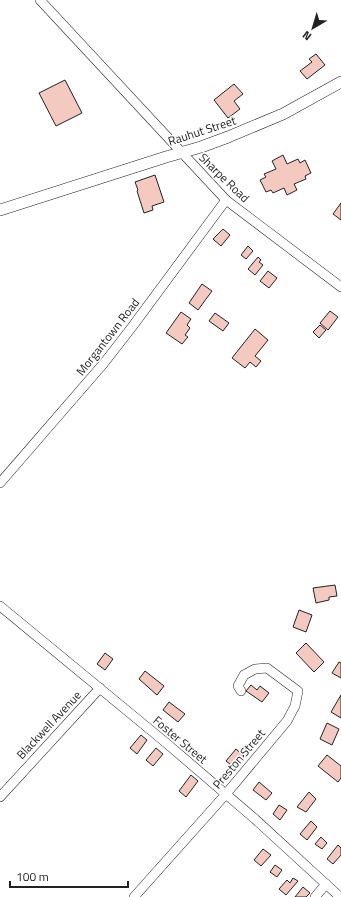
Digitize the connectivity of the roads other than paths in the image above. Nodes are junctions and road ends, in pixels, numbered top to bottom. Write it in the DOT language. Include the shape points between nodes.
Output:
graph roads {
  1 [pos="40,0"];
  2 [pos="341,82"];
  3 [pos="181,153"];
  4 [pos="226,200"];
  5 [pos="0,210"];
  6 [pos="341,287"];
  7 [pos="0,483"];
  8 [pos="0,606"];
  9 [pos="100,688"];
  10 [pos="241,692"];
  11 [pos="226,794"];
  12 [pos="0,797"];
  13 [pos="326,884"];
  14 [pos="134,897"];
  15 [pos="315,897"];
  16 [pos="340,897"];
  1 -- 3 [label="street, Sharpe Road"];
  2 -- 3 [label="main road, Rauhut Street" via="264,123"];
  3 -- 4 [label="street, Sharpe Road"];
  3 -- 5 [label="main road, Rauhut Street"];
  4 -- 6 [label="street, Sharpe Road"];
  4 -- 7 [label="street, Morgantown Road" via="104,363"];
  8 -- 9 [label="street, Foster Street"];
  9 -- 11 [label="street, Foster Street"];
  9 -- 12 [label="street, Blackwell Avenue"];
  10 -- 11 [label="street, Preston Street" via="238,686 244,675 255,669 267,668 298,691 295,706 287,721"];
  11 -- 13 [label="street, Foster Street"];
  11 -- 14 [label="street, Preston Street"];
  13 -- 15 [label="street"];
  13 -- 16 [label="street, Foster Street"];
}
